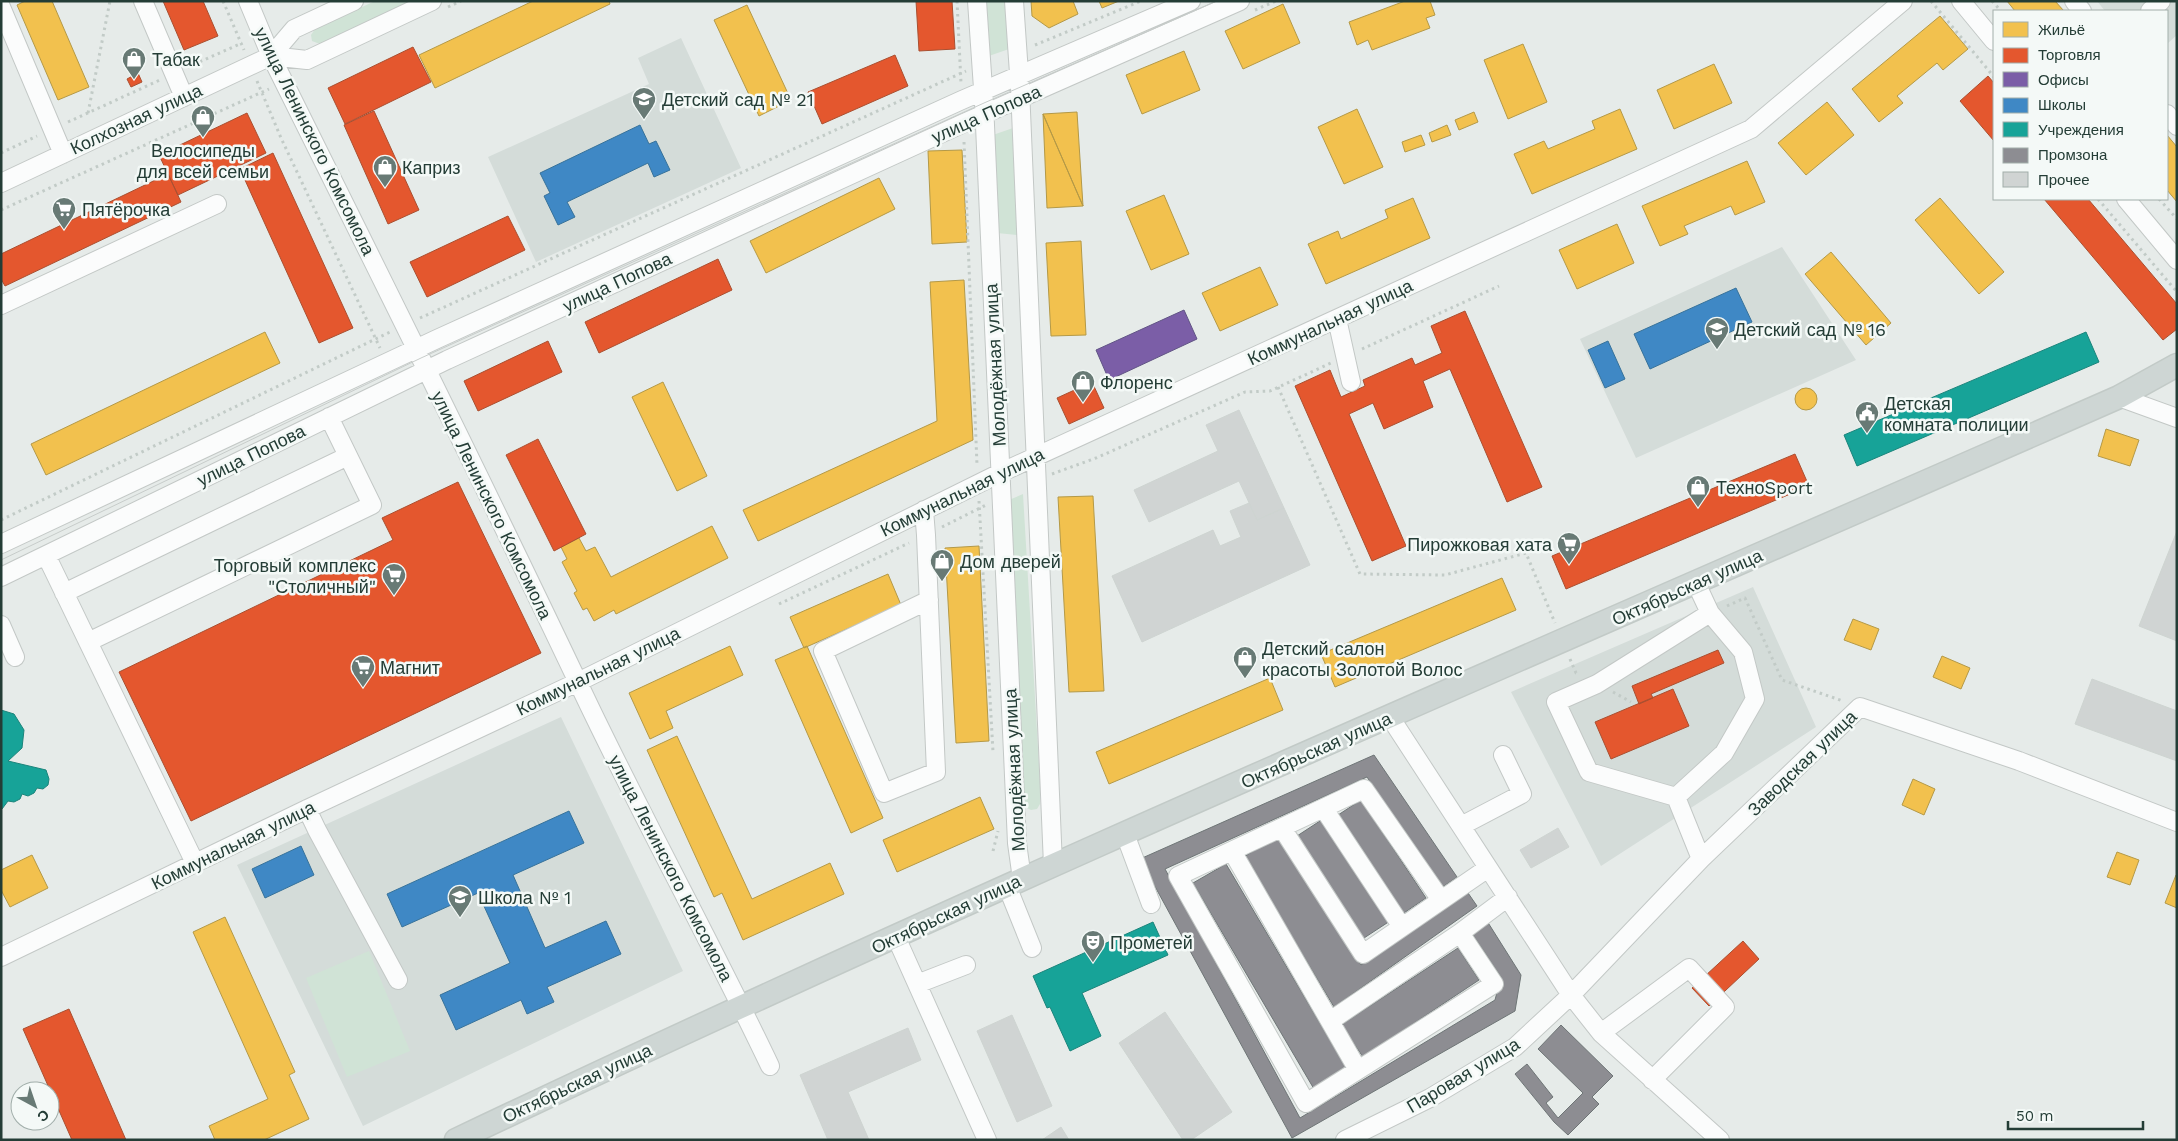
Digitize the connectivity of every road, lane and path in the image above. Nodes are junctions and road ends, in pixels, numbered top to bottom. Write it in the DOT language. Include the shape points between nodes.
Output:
graph roads {
  1 [pos="110,1"];
  2 [pos="143,1"];
  3 [pos="248,1"];
  4 [pos="354,1"];
  5 [pos="461,1"];
  6 [pos="957,1"];
  7 [pos="977,1"];
  8 [pos="1014,1"];
  9 [pos="1140,1"];
  10 [pos="1191,1"];
  11 [pos="1240,1"];
  12 [pos="1903,1"];
  13 [pos="1931,1"];
  14 [pos="1961,1"];
  15 [pos="2162,1"];
  16 [pos="438,5"];
  17 [pos="1,7"];
  18 [pos="2151,10"];
  19 [pos="1993,40"];
  20 [pos="241,43"];
  21 [pos="1016,52"];
  22 [pos="271,56"];
  23 [pos="981,66"];
  24 [pos="174,73"];
  25 [pos="960,73"];
  26 [pos="1019,76"];
  27 [pos="1993,76"];
  28 [pos="285,83"];
  29 [pos="983,92"];
  30 [pos="184,97"];
  31 [pos="1020,98"];
  32 [pos="962,100"];
  33 [pos="88,113"];
  34 [pos="984,114"];
  35 [pos="2168,115"];
  36 [pos="964,123"];
  37 [pos="2177,126"];
  38 [pos="53,129"];
  39 [pos="281,138"];
  40 [pos="1,152"];
  41 [pos="63,154"];
  42 [pos="3,178"];
  43 [pos="2099,200"];
  44 [pos="2127,200"];
  45 [pos="2160,200"];
  46 [pos="216,204"];
  47 [pos="1,210"];
  48 [pos="2177,220"];
  49 [pos="2177,260"];
  50 [pos="1499,286"];
  51 [pos="2177,292"];
  52 [pos="1,306"];
  53 [pos="1337,319"];
  54 [pos="404,325"];
  55 [pos="376,340"];
  56 [pos="416,349"];
  57 [pos="1345,357"];
  58 [pos="386,363"];
  59 [pos="2177,365"];
  60 [pos="426,370"];
  61 [pos="1351,382"];
  62 [pos="1278,387"];
  63 [pos="2119,397"];
  64 [pos="329,417"];
  65 [pos="2177,418"];
  66 [pos="348,456"];
  67 [pos="1036,457"];
  68 [pos="1000,473"];
  69 [pos="1037,480"];
  70 [pos="978,484"];
  71 [pos="1002,498"];
  72 [pos="979,509"];
  73 [pos="924,510"];
  74 [pos="1,520"];
  75 [pos="926,535"];
  76 [pos="1,544"];
  77 [pos="46,555"];
  78 [pos="1,577"];
  79 [pos="1696,583"];
  80 [pos="64,593"];
  81 [pos="929,600"];
  82 [pos="773,607"];
  83 [pos="1710,613"];
  84 [pos="1,625"];
  85 [pos="1563,641"];
  86 [pos="88,642"];
  87 [pos="15,657"];
  88 [pos="578,682"];
  89 [pos="1597,684"];
  90 [pos="1630,702"];
  91 [pos="1390,717"];
  92 [pos="1503,755"];
  93 [pos="994,761"];
  94 [pos="1676,797"];
  95 [pos="308,809"];
  96 [pos="1324,809"];
  97 [pos="2177,822"];
  98 [pos="1461,826"];
  99 [pos="1282,828"];
  100 [pos="998,829"];
  101 [pos="1125,834"];
  102 [pos="993,851"];
  103 [pos="1232,851"];
  104 [pos="1702,859"];
  105 [pos="195,863"];
  106 [pos="1053,865"];
  107 [pos="1488,868"];
  108 [pos="1015,882"];
  109 [pos="1508,897"];
  110 [pos="1441,900"];
  111 [pos="1151,904"];
  112 [pos="1402,927"];
  113 [pos="1460,933"];
  114 [pos="896,937"];
  115 [pos="1032,948"];
  116 [pos="1,957"];
  117 [pos="966,965"];
  118 [pos="398,980"];
  119 [pos="917,984"];
  120 [pos="1571,995"];
  121 [pos="742,1006"];
  122 [pos="1330,1021"];
  123 [pos="1601,1033"];
  124 [pos="770,1066"];
  125 [pos="1358,1070"];
  126 [pos="1652,1080"];
  127 [pos="456,1140"];
  128 [pos="987,1140"];
  129 [pos="1345,1140"];
  130 [pos="1720,1140"];
  1 -- 33 [label="path"];
  2 -- 24 [label="street"];
  3 -- 22 [label="street, улица Ленинского Комсомола"];
  4 -- 22 [label="street, Колхозная улица" via="294,29"];
  5 -- 16 [label="path"];
  6 -- 25 [label="path"];
  7 -- 23 [label="street, Молодёжная улица"];
  8 -- 21 [label="street, Молодёжная улица"];
  9 -- 21 [label="path"];
  10 -- 26 [label="street, улица Попова"];
  11 -- 31 [label="street, улица Попова"];
  12 -- 53 [label="street, Коммунальная улица" via="1751,129"];
  13 -- 27 [label="path"];
  14 -- 19 [label="street"];
  15 -- 18 [label="street"];
  16 -- 22 [label="street" via="307,60"];
  17 -- 38 [label="street"];
  20 -- 24 [label="path"];
  21 -- 26 [label="street, Молодёжная улица"];
  22 -- 28 [label="street, улица Ленинского Комсомола"];
  22 -- 30 [label="street, Колхозная улица"];
  23 -- 25 [label="path"];
  23 -- 29 [label="street, Молодёжная улица"];
  24 -- 30 [label="street"];
  24 -- 33 [label="path"];
  25 -- 32 [label="path"];
  25 -- 54 [label="path"];
  26 -- 29 [label="street, улица Попова"];
  26 -- 31 [label="street, Молодёжная улица"];
  28 -- 47 [label="path"];
  28 -- 54 [label="street, улица Ленинского Комсомола"];
  29 -- 32 [label="street, улица Попова"];
  29 -- 34 [label="street, Молодёжная улица"];
  30 -- 41 [label="street, Колхозная улица"];
  31 -- 34 [label="street, улица Попова"];
  31 -- 67 [label="street, Молодёжная улица"];
  32 -- 56 [label="street, улица Попова"];
  33 -- 38 [label="path"];
  34 -- 36 [label="street, улица Попова"];
  34 -- 68 [label="street, Молодёжная улица"];
  35 -- 37 [label="street"];
  36 -- 60 [label="street, улица Попова"];
  36 -- 70 [label="path"];
  38 -- 40 [label="path"];
  38 -- 41 [label="street"];
  39 -- 55 [label="path"];
  41 -- 42 [label="street, Колхозная улица"];
  43 -- 51 [label="path"];
  44 -- 49 [label="street"];
  45 -- 48 [label="path"];
  46 -- 52 [label="street"];
  50 -- 57 [label="path"];
  53 -- 57 [label="street"];
  53 -- 67 [label="street, Коммунальная улица"];
  54 -- 55 [label="path"];
  54 -- 56 [label="street, улица Ленинского Комсомола"];
  55 -- 58 [label="path"];
  55 -- 74 [label="path"];
  56 -- 58 [label="street, улица Попова"];
  56 -- 60 [label="street, улица Ленинского Комсомола"];
  57 -- 61 [label="street"];
  57 -- 62 [label="path"];
  58 -- 76 [label="street, улица Попова"];
  59 -- 63 [label="main road, Октябрьская улица"];
  60 -- 64 [label="street, улица Попова"];
  60 -- 88 [label="street, улица Ленинского Комсомола"];
  62 -- 69 [label="path" via="1270,391 1245,392 1096,458"];
  62 -- 85 [label="path" via="1360,574 1446,575 1526,553"];
  63 -- 65 [label="street"];
  63 -- 79 [label="main road, Октябрьская улица"];
  64 -- 66 [label="street"];
  64 -- 77 [label="street, улица Попова"];
  66 -- 80 [label="street"];
  66 -- 86 [label="street" via="372,505"];
  67 -- 68 [label="street, Коммунальная улица"];
  67 -- 69 [label="street, Молодёжная улица"];
  68 -- 70 [label="street, Коммунальная улица"];
  68 -- 71 [label="street, Молодёжная улица"];
  69 -- 106 [label="street, Молодёжная улица"];
  70 -- 72 [label="path"];
  70 -- 73 [label="street, Коммунальная улица"];
  71 -- 72 [label="path"];
  71 -- 108 [label="street, Молодёжная улица" via="1017,843"];
  72 -- 75 [label="path"];
  72 -- 93 [label="path"];
  73 -- 75 [label="street"];
  73 -- 88 [label="street, Коммунальная улица"];
  75 -- 81 [label="street"];
  75 -- 82 [label="path"];
  77 -- 78 [label="street, улица Попова"];
  77 -- 80 [label="street"];
  79 -- 83 [label="street"];
  79 -- 85 [label="main road, Октябрьская улица"];
  80 -- 86 [label="street"];
  81 -- 81 [label="street" via="936,772 884,793 823,651"];
  83 -- 89 [label="street"];
  83 -- 94 [label="street" via="1743,652 1754,699 1724,753"];
  84 -- 87 [label="street"];
  85 -- 89 [label="path" via="1576,673"];
  85 -- 91 [label="main road, Октябрьская улица"];
  86 -- 105 [label="street"];
  88 -- 95 [label="street, Коммунальная улица"];
  88 -- 121 [label="street, улица Ленинского Комсомола"];
  89 -- 90 [label="path"];
  89 -- 94 [label="street" via="1556,702 1589,772"];
  91 -- 98 [label="street"];
  91 -- 101 [label="main road, Октябрьская улица"];
  92 -- 98 [label="street" via="1522,794"];
  94 -- 104 [label="street"];
  95 -- 105 [label="street, Коммунальная улица"];
  95 -- 118 [label="street"];
  96 -- 99 [label="street"];
  96 -- 110 [label="street" via="1364,789"];
  96 -- 112 [label="street"];
  97 -- 104 [label="street, Заводская улица" via="2019,761 1860,707"];
  98 -- 107 [label="street"];
  99 -- 103 [label="street"];
  99 -- 112 [label="street" via="1363,954"];
  100 -- 102 [label="path"];
  101 -- 106 [label="main road, Октябрьская улица"];
  101 -- 111 [label="street"];
  103 -- 122 [label="street"];
  103 -- 125 [label="street" via="1178,876 1306,1103"];
  104 -- 120 [label="street, Заводская улица"];
  105 -- 116 [label="street, Коммунальная улица"];
  106 -- 108 [label="main road, Октябрьская улица"];
  107 -- 109 [label="street"];
  107 -- 110 [label="street"];
  108 -- 114 [label="main road, Октябрьская улица"];
  108 -- 115 [label="street, Молодёжная улица"];
  109 -- 113 [label="street"];
  109 -- 120 [label="street"];
  110 -- 112 [label="street"];
  113 -- 122 [label="street"];
  113 -- 125 [label="street" via="1494,984"];
  114 -- 119 [label="street"];
  114 -- 121 [label="main road, Октябрьская улица"];
  117 -- 119 [label="street"];
  119 -- 128 [label="street"];
  120 -- 123 [label="street"];
  120 -- 129 [label="street, Паровая улица" via="1515,1047 1430,1098"];
  121 -- 124 [label="street, улица Ленинского Комсомола"];
  121 -- 127 [label="main road, Октябрьская улица"];
  122 -- 125 [label="street"];
  123 -- 126 [label="street"];
  123 -- 126 [label="street" via="1689,968 1725,1007"];
  126 -- 130 [label="street"];
}
